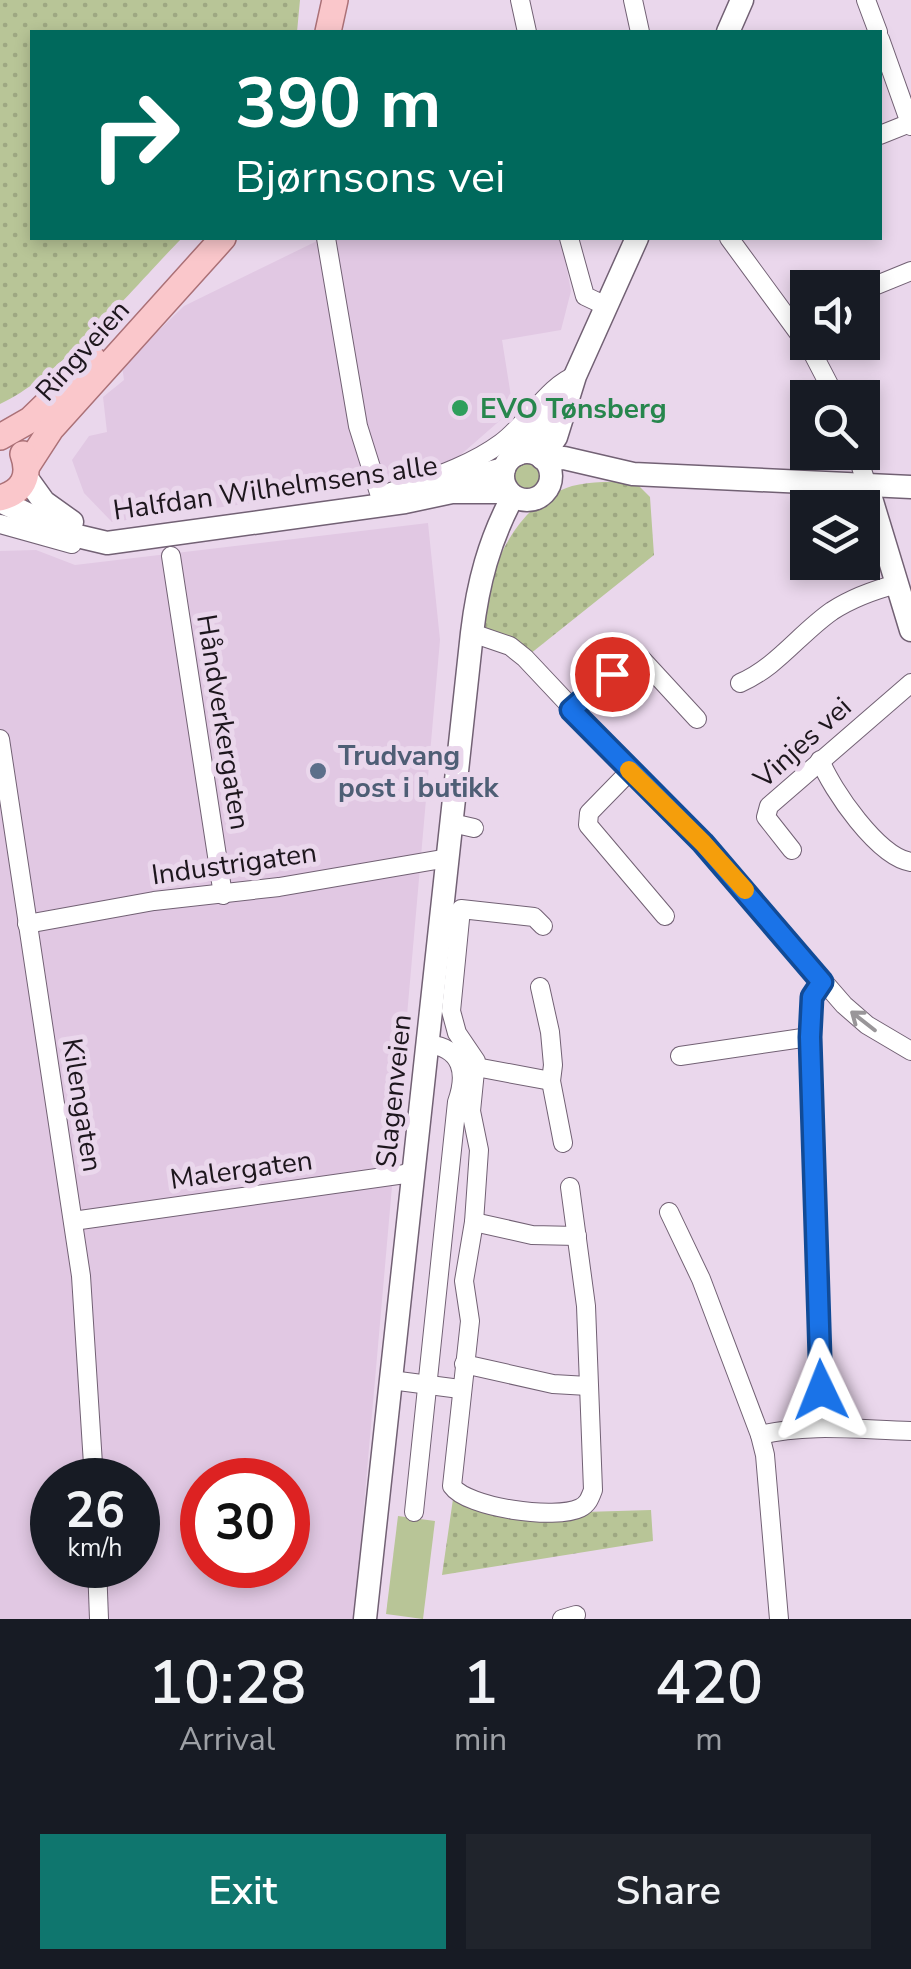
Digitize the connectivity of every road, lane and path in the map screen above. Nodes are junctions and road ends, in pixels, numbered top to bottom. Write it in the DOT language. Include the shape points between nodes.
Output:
graph roads {
  1 [pos="334,0"];
  2 [pos="520,0"];
  3 [pos="633,0"];
  4 [pos="742,0"];
  5 [pos="866,0"];
  6 [pos="328,30"];
  7 [pos="527,30"];
  8 [pos="640,30"];
  9 [pos="729,30"];
  10 [pos="877,30"];
  11 [pos="882,41"];
  12 [pos="902,74"];
  13 [pos="910,124"];
  14 [pos="882,133"];
  15 [pos="221,240"];
  16 [pos="326,240"];
  17 [pos="571,240"];
  18 [pos="635,240"];
  19 [pos="731,240"];
  20 [pos="911,271"];
  21 [pos="185,276"];
  22 [pos="880,284"];
  23 [pos="606,306"];
  24 [pos="790,307"];
  25 [pos="575,376"];
  26 [pos="0,438"];
  27 [pos="543,459"];
  28 [pos="862,470"];
  29 [pos="27,472"];
  30 [pos="633,474"];
  31 [pos="511,478"];
  32 [pos="867,485"];
  33 [pos="911,487"];
  34 [pos="542,494"];
  35 [pos="380,496"];
  36 [pos="0,500"];
  37 [pos="0,524"];
  38 [pos="130,541"];
  39 [pos="171,556"];
  40 [pos="484,570"];
  41 [pos="897,584"];
  42 [pos="911,630"];
  43 [pos="472,634"];
  44 [pos="911,682"];
  45 [pos="740,683"];
  46 [pos="571,710"];
  47 [pos="698,719"];
  48 [pos="0,739"];
  49 [pos="820,760"];
  50 [pos="630,771"];
  51 [pos="792,850"];
  52 [pos="448,858"];
  53 [pos="911,862"];
  54 [pos="223,895"];
  55 [pos="665,916"];
  56 [pos="27,924"];
  57 [pos="544,926"];
  58 [pos="822,982"];
  59 [pos="540,987"];
  60 [pos="810,1037"];
  61 [pos="428,1044"];
  62 [pos="911,1051"];
  63 [pos="680,1056"];
  64 [pos="476,1067"];
  65 [pos="551,1081"];
  66 [pos="468,1094"];
  67 [pos="563,1143"];
  68 [pos="415,1168"];
  69 [pos="570,1187"];
  70 [pos="669,1212"];
  71 [pos="73,1221"];
  72 [pos="474,1222"];
  73 [pos="577,1236"];
  74 [pos="464,1364"];
  75 [pos="391,1380"];
  76 [pos="426,1385"];
  77 [pos="588,1386"];
  78 [pos="460,1389"];
  79 [pos="822,1428"];
  80 [pos="911,1431"];
  81 [pos="760,1436"];
  82 [pos="93,1458"];
  83 [pos="414,1512"];
  84 [pos="98,1588"];
  85 [pos="99,1619"];
  86 [pos="366,1619"];
  87 [pos="779,1619"];
  1 -- 6 [label="main road"];
  2 -- 7 [label="street"];
  3 -- 8 [label="street"];
  4 -- 9 [label="main road"];
  5 -- 10 [label="street"];
  11 -- 12 [label="street"];
  12 -- 13 [label="street"];
  13 -- 14 [label="street"];
  15 -- 21 [label="main road, Ringveien"];
  16 -- 35 [label="street" via="358,426"];
  17 -- 23 [label="street" via="585,296"];
  18 -- 23 [label="main road, Slagenveien"];
  19 -- 24 [label="street"];
  20 -- 22 [label="street"];
  21 -- 26 [label="main road, Ringveien" via="30,420"];
  21 -- 29 [label="main road, Ringveien" via="51,428"];
  23 -- 25 [label="main road, Slagenveien"];
  25 -- 27 [label="main road, Slagenveien"];
  25 -- 31 [label="main road, Slagenveien"];
  25 -- 35 [label="street" via="561,380 492,449"];
  26 -- 29 [label="main road, Ringveien" via="18,446"];
  27 -- 30 [label="main road"];
  27 -- 31 [label="main road" via="532,453"];
  27 -- 34 [label="main road" via="551,477"];
  28 -- 32 [label="street"];
  29 -- 35 [label="main road, Halfdan Wilhelmsens alle" via="56,512 109,531"];
  29 -- 36 [label="main road, Ringveien" via="14,494"];
  30 -- 32 [label="main road"];
  30 -- 34 [label="main road" via="579,480"];
  31 -- 34 [label="main road" via="525,501"];
  31 -- 35 [label="main road, Halfdan Wilhelmsens alle"];
  31 -- 38 [label="main road, Halfdan Wilhelmsens alle" via="385,505"];
  31 -- 40 [label="main road, Slagenveien"];
  32 -- 33 [label="main road"];
  32 -- 41 [label="main road"];
  34 -- 40 [label="main road, Slagenveien"];
  36 -- 38 [label="main road, Halfdan Wilhelmsens alle" via="69,534"];
  37 -- 38 [label="street" via="85,548"];
  39 -- 54 [label="street, Håndverkergaten"];
  40 -- 43 [label="main road, Slagenveien"];
  41 -- 42 [label="main road"];
  41 -- 45 [label="street" via="830,613 766,670"];
  43 -- 46 [label="street" via="510,646"];
  43 -- 52 [label="main road, Slagenveien" via="463,826"];
  44 -- 49 [label="street, Vinjes vei"];
  46 -- 47 [label="street" via="638,655"];
  46 -- 50 [label="street"];
  48 -- 56 [label="street, Kilengaten"];
  49 -- 51 [label="street, Vinjes vei" via="766,811"];
  49 -- 53 [label="street" via="836,791 881,844 894,858"];
  50 -- 55 [label="street" via="589,813 588,824"];
  50 -- 58 [label="street" via="703,843"];
  52 -- 54 [label="street, Industrigaten"];
  52 -- 61 [label="main road, Slagenveien"];
  54 -- 56 [label="street, Industrigaten"];
  56 -- 71 [label="street, Kilengaten"];
  57 -- 64 [label="street, Slagenveien" via="534,917 461,909 451,1012"];
  58 -- 60 [label="street" via="812,997"];
  62 -- 58 [label="street, one-way" via="868,1026"];
  59 -- 65 [label="street"];
  60 -- 63 [label="street"];
  60 -- 79 [label="street"];
  61 -- 66 [label="street" via="455,1054"];
  61 -- 68 [label="main road, Slagenveien"];
  64 -- 65 [label="street"];
  64 -- 66 [label="street"];
  65 -- 67 [label="street"];
  66 -- 72 [label="street" via="479,1150"];
  66 -- 76 [label="street" via="457,1102"];
  68 -- 71 [label="street, Malergaten"];
  68 -- 75 [label="main road, Slagenveien"];
  69 -- 73 [label="street"];
  70 -- 81 [label="street"];
  71 -- 82 [label="street, Kilengaten"];
  72 -- 73 [label="street" via="532,1235"];
  72 -- 74 [label="street" via="464,1281 470,1320"];
  73 -- 77 [label="street"];
  74 -- 77 [label="street"];
  74 -- 78 [label="street"];
  75 -- 76 [label="street"];
  75 -- 86 [label="main road, Slagenveien"];
  76 -- 78 [label="street"];
  76 -- 83 [label="street"];
  77 -- 78 [label="street" via="590,1500 567,1512 534,1514 461,1496 452,1486"];
  79 -- 80 [label="street"];
  79 -- 81 [label="street"];
  81 -- 87 [label="street"];
  84 -- 85 [label="street"];
}
